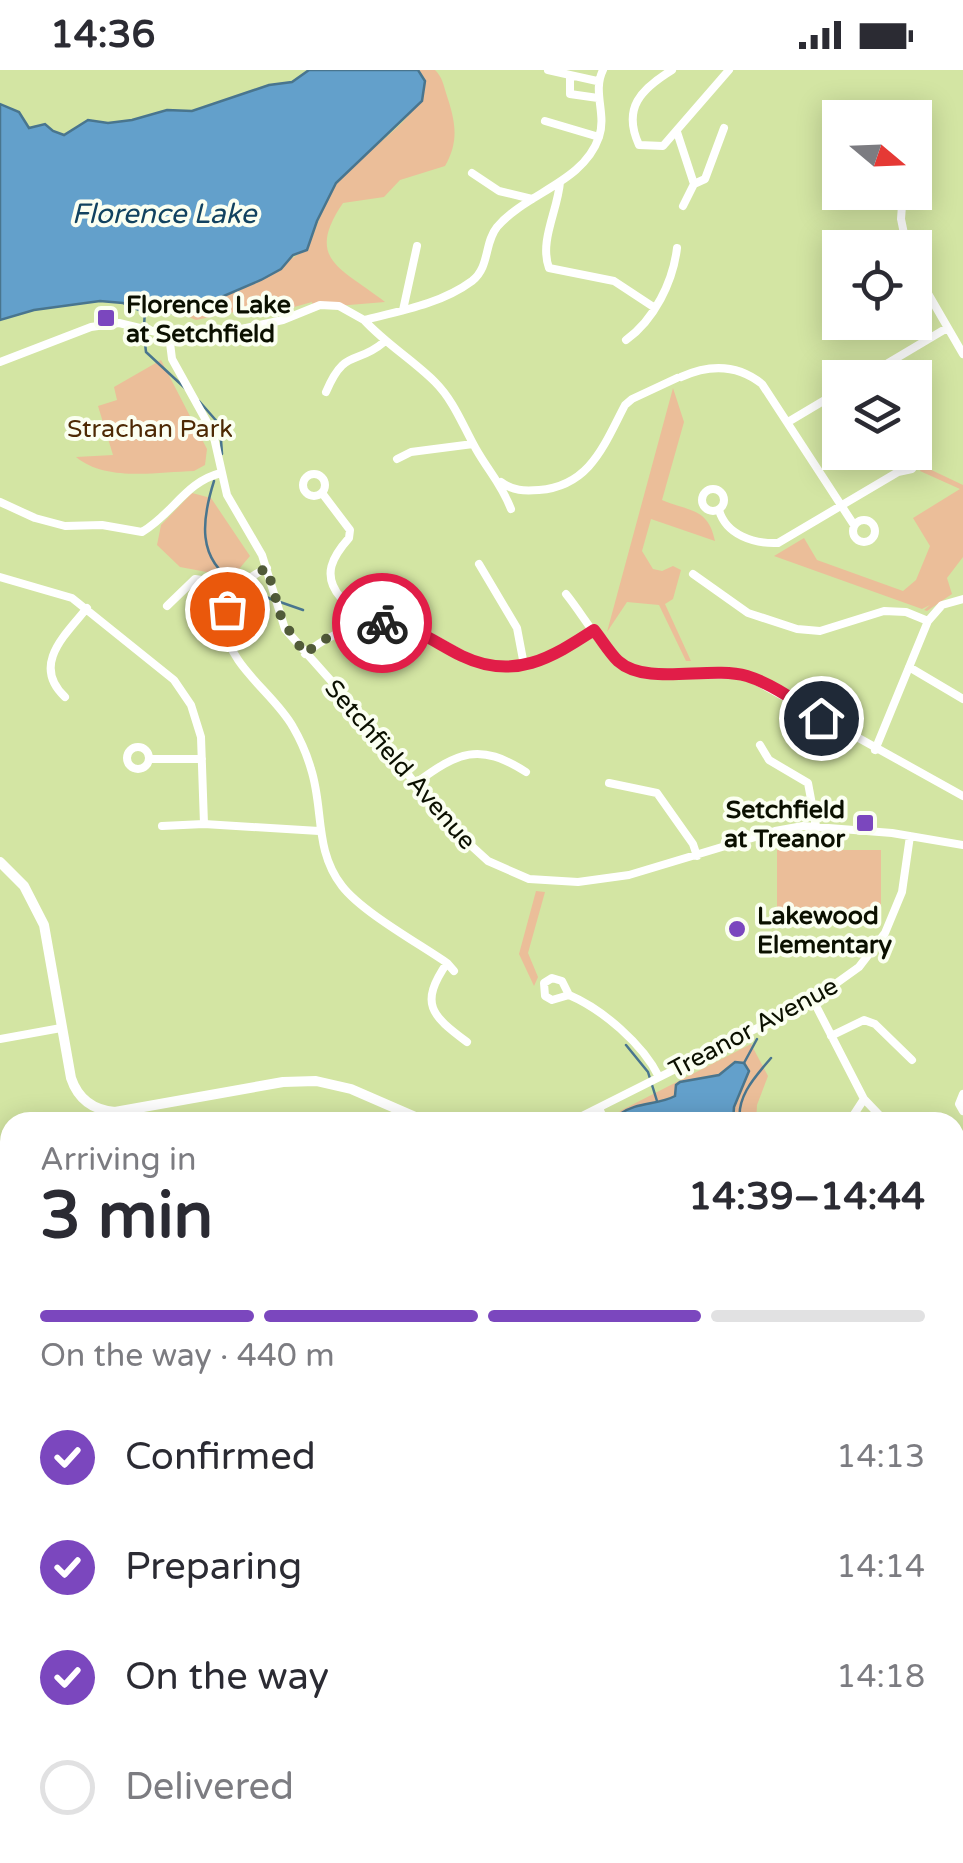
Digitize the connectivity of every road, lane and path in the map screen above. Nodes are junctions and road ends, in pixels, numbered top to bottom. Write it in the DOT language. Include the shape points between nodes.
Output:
graph roads {
  1 [pos="548,70"];
  2 [pos="603,70"];
  3 [pos="672,70"];
  4 [pos="729,70"];
  5 [pos="570,76"];
  6 [pos="598,81"];
  7 [pos="598,98"];
  8 [pos="545,121"];
  9 [pos="724,128"];
  10 [pos="677,132"];
  11 [pos="599,137"];
  12 [pos="472,173"];
  13 [pos="560,182"];
  14 [pos="694,184"];
  15 [pos="532,199"];
  16 [pos="683,206"];
  17 [pos="417,246"];
  18 [pos="677,248"];
  19 [pos="932,302"];
  20 [pos="654,308"];
  21 [pos="403,310"];
  22 [pos="364,320"];
  23 [pos="947,328"];
  24 [pos="168,335"];
  25 [pos="626,340"];
  26 [pos="384,342"];
  27 [pos="963,354"];
  28 [pos="893,360"];
  29 [pos="0,362"];
  30 [pos="326,392"];
  31 [pos="822,402"];
  32 [pos="788,422"];
  33 [pos="473,444"];
  34 [pos="397,458"];
  35 [pos="903,470"];
  36 [pos="898,472"];
  37 [pos="221,473"];
  38 [pos="501,482"];
  39 [pos="322,492"];
  40 [pos="0,502"];
  41 [pos="840,507"];
  42 [pos="511,509"];
  43 [pos="719,510"];
  44 [pos="854,525"];
  45 [pos="479,564"];
  46 [pos="267,568"];
  47 [pos="693,574"];
  48 [pos="0,577"];
  49 [pos="566,594"];
  50 [pos="232,597"];
  51 [pos="963,599"];
  52 [pos="166,606"];
  53 [pos="87,608"];
  54 [pos="928,621"];
  55 [pos="360,625"];
  56 [pos="594,630"];
  57 [pos="305,654"];
  58 [pos="524,665"];
  59 [pos="908,667"];
  60 [pos="65,697"];
  61 [pos="963,699"];
  62 [pos="760,745"];
  63 [pos="875,750"];
  64 [pos="202,759"];
  65 [pos="149,760"];
  66 [pos="526,772"];
  67 [pos="609,782"];
  68 [pos="416,784"];
  69 [pos="963,796"];
  70 [pos="204,824"];
  71 [pos="162,826"];
  72 [pos="816,826"];
  73 [pos="319,831"];
  74 [pos="910,836"];
  75 [pos="963,845"];
  76 [pos="697,856"];
  77 [pos="0,862"];
  78 [pos="447,963"];
  79 [pos="454,971"];
  80 [pos="569,995"];
  81 [pos="813,1000"];
  82 [pos="61,1028"];
  83 [pos="831,1036"];
  84 [pos="0,1039"];
  85 [pos="467,1042"];
  86 [pos="912,1060"];
  87 [pos="659,1077"];
  88 [pos="963,1094"];
  89 [pos="864,1099"];
  90 [pos="599,1108"];
  91 [pos="963,1111"];
  92 [pos="106,1112"];
  93 [pos="106,1112"];
  94 [pos="404,1112"];
  95 [pos="591,1112"];
  96 [pos="601,1112"];
  97 [pos="856,1112"];
  98 [pos="876,1112"];
  1 -- 5 [label="street"];
  2 -- 6 [label="street"];
  3 -- 10 [label="street" via="638,97 633,121 639,146 663,146"];
  4 -- 10 [label="street"];
  5 -- 6 [label="street"];
  5 -- 7 [label="street" via="570,94"];
  6 -- 7 [label="street"];
  7 -- 11 [label="street"];
  8 -- 11 [label="street" via="565,120"];
  9 -- 14 [label="street" via="705,179"];
  10 -- 14 [label="street"];
  11 -- 13 [label="street" via="585,163"];
  12 -- 15 [label="street" via="499,191"];
  13 -- 15 [label="street"];
  13 -- 20 [label="street" via="546,242 550,268 614,281"];
  14 -- 16 [label="street"];
  15 -- 21 [label="street" via="495,230 486,265 473,280"];
  17 -- 21 [label="street"];
  18 -- 20 [label="street" via="674,271"];
  19 -- 23 [label="street"];
  20 -- 25 [label="street"];
  21 -- 22 [label="street"];
  22 -- 24 [label="street" via="339,306 320,305 217,334"];
  22 -- 26 [label="street"];
  23 -- 27 [label="street"];
  23 -- 28 [label="street"];
  24 -- 29 [label="street" via="119,323"];
  24 -- 37 [label="street, Setchfield Avenue" via="172,358 212,433"];
  26 -- 30 [label="street" via="341,364"];
  26 -- 33 [label="street" via="435,382"];
  31 -- 32 [label="street"];
  32 -- 38 [label="street" via="768,390 740,371 715,367 632,399 583,476 524,492"];
  32 -- 41 [label="street"];
  33 -- 34 [label="street"];
  33 -- 38 [label="street"];
  35 -- 36 [label="street"];
  36 -- 41 [label="street"];
  37 -- 40 [label="street" via="197,482 163,520 142,532 64,526"];
  37 -- 46 [label="street, Setchfield Avenue"];
  38 -- 42 [label="street"];
  39 -- 55 [label="street" via="350,530 330,567 338,594 355,609"];
  41 -- 43 [label="street" via="770,543 734,532"];
  41 -- 44 [label="street"];
  45 -- 58 [label="street" via="518,628"];
  46 -- 50 [label="street" via="247,578"];
  46 -- 57 [label="street, Setchfield Avenue" via="282,620"];
  47 -- 54 [label="street" via="748,613 797,629 820,631 895,610"];
  48 -- 53 [label="street" via="58,592"];
  49 -- 56 [label="street"];
  50 -- 52 [label="street" via="195,579"];
  50 -- 73 [label="street" via="224,625 229,642 292,725 312,770"];
  51 -- 54 [label="street" via="942,605"];
  53 -- 60 [label="street" via="50,662 54,687"];
  53 -- 64 [label="street" via="174,680 191,705"];
  54 -- 59 [label="street"];
  55 -- 57 [label="street"];
  55 -- 58 [label="street" via="410,627 464,656"];
  56 -- 58 [label="street" via="550,659"];
  56 -- 63 [label="street" via="631,669 747,676"];
  57 -- 68 [label="street, Setchfield Avenue"];
  59 -- 61 [label="street"];
  59 -- 63 [label="street"];
  62 -- 72 [label="street" via="769,760 808,784"];
  63 -- 69 [label="street"];
  64 -- 65 [label="street"];
  64 -- 70 [label="street"];
  66 -- 68 [label="street" via="477,752 444,763"];
  67 -- 76 [label="street" via="657,793"];
  68 -- 76 [label="street, Setchfield Avenue" via="471,848 530,879 604,880"];
  70 -- 71 [label="street"];
  70 -- 73 [label="street"];
  72 -- 74 [label="street, Setchfield Avenue"];
  72 -- 76 [label="street, Setchfield Avenue" via="786,828"];
  73 -- 78 [label="street" via="346,891"];
  74 -- 75 [label="street, Setchfield Avenue"];
  74 -- 81 [label="street, Treanor Avenue" via="902,892 886,933 859,967"];
  77 -- 82 [label="street" via="39,911"];
  78 -- 79 [label="street"];
  78 -- 85 [label="street" via="431,990 432,1009"];
  80 -- 87 [label="street" via="624,1033"];
  81 -- 83 [label="street"];
  81 -- 87 [label="street, Treanor Avenue"];
  82 -- 84 [label="street"];
  82 -- 93 [label="street" via="74,1086"];
  83 -- 86 [label="street" via="864,1020"];
  83 -- 89 [label="street"];
  87 -- 90 [label="street, Treanor Avenue"];
  88 -- 91 [label="street"];
  89 -- 97 [label="street"];
  89 -- 98 [label="street"];
  90 -- 95 [label="street, Treanor Avenue"];
  90 -- 96 [label="street"];
  92 -- 94 [label="street" via="316,1081"];
}
